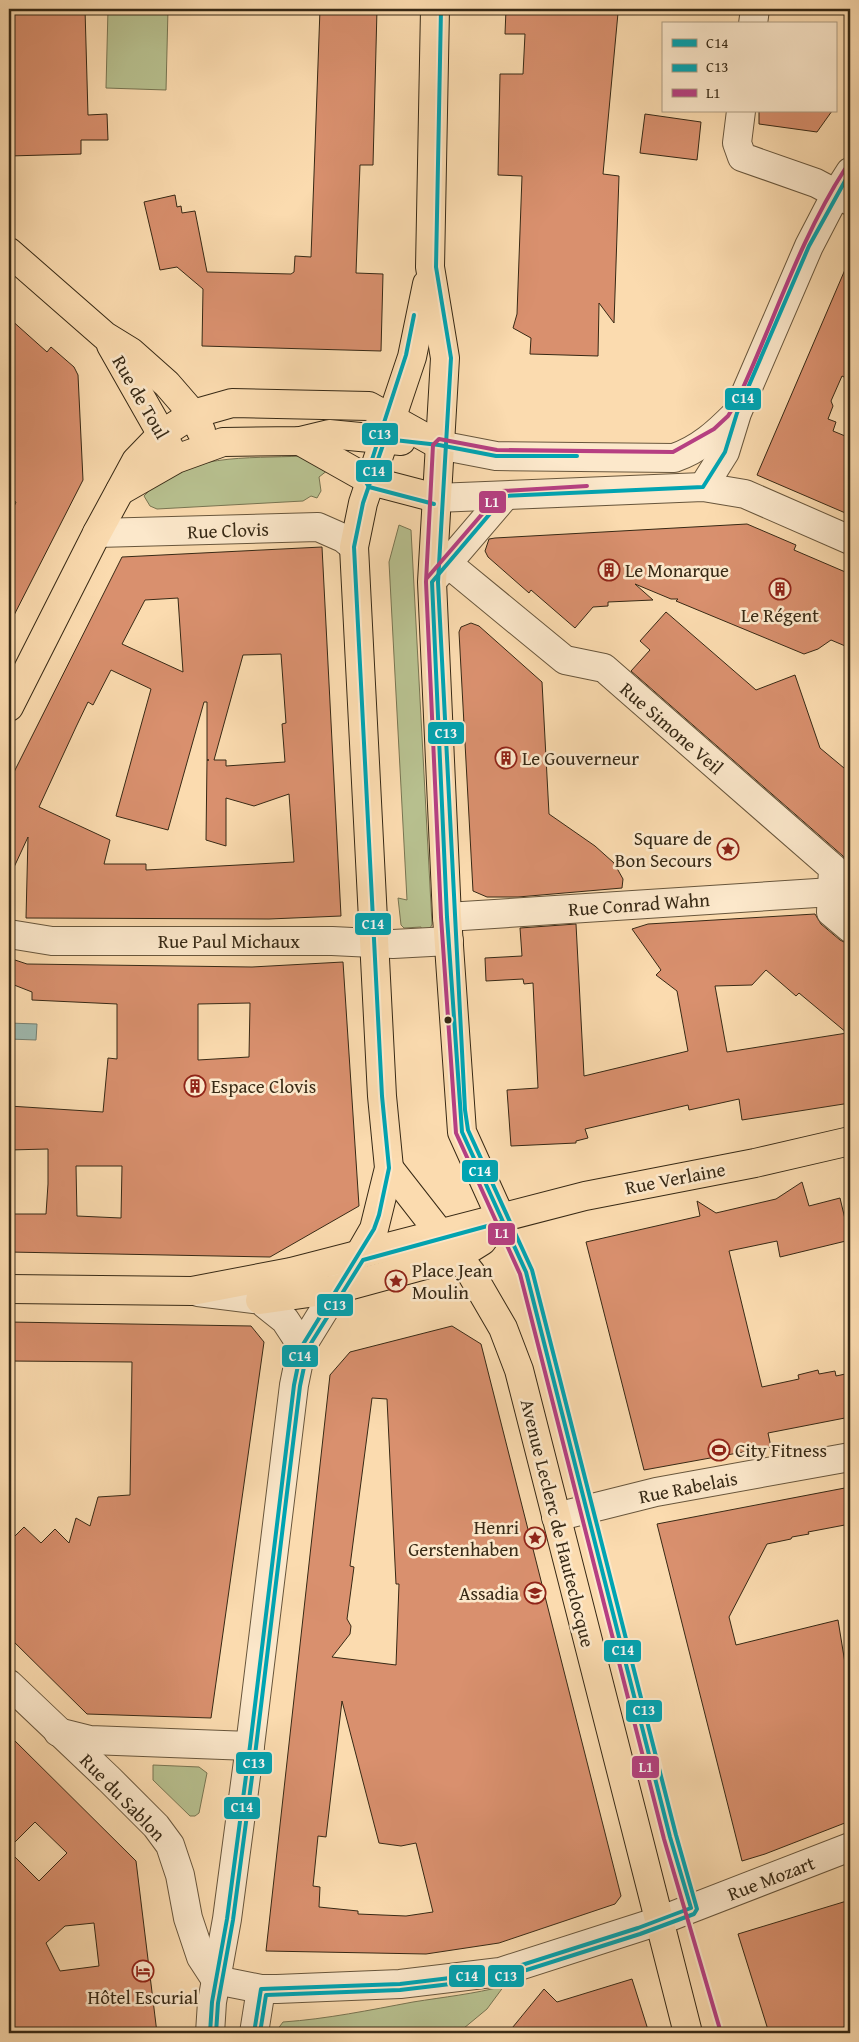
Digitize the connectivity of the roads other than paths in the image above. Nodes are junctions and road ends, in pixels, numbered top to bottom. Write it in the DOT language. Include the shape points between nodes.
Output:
graph roads {
  1 [pos="435,9"];
  2 [pos="755,9"];
  3 [pos="753,22"];
  4 [pos="741,112"];
  5 [pos="845,189"];
  6 [pos="9,252"];
  7 [pos="430,267"];
  8 [pos="105,336"];
  9 [pos="737,413"];
  10 [pos="193,414"];
  11 [pos="388,429"];
  12 [pos="162,434"];
  13 [pos="300,441"];
  14 [pos="439,445"];
  15 [pos="208,446"];
  16 [pos="674,458"];
  17 [pos="176,459"];
  18 [pos="371,481"];
  19 [pos="703,487"];
  20 [pos="120,491"];
  21 [pos="505,496"];
  22 [pos="436,498"];
  23 [pos="96,533"];
  24 [pos="850,540"];
  25 [pos="354,546"];
  26 [pos="439,574"];
  27 [pos="9,707"];
  28 [pos="832,892"];
  29 [pos="850,928"];
  30 [pos="448,929"];
  31 [pos="9,934"];
  32 [pos="374,944"];
  33 [pos="850,1141"];
  34 [pos="389,1168"];
  35 [pos="500,1216"];
  36 [pos="440,1232"];
  37 [pos="358,1255"];
  38 [pos="458,1256"];
  39 [pos="9,1289"];
  40 [pos="337,1289"];
  41 [pos="192,1291"];
  42 [pos="260,1300"];
  43 [pos="302,1346"];
  44 [pos="850,1457"];
  45 [pos="556,1517"];
  46 [pos="9,1684"];
  47 [pos="57,1732"];
  48 [pos="250,1746"];
  49 [pos="850,1847"];
  50 [pos="659,1921"];
  51 [pos="216,1980"];
  52 [pos="261,1988"];
  53 [pos="210,2033"];
  54 [pos="254,2033"];
  55 [pos="688,2033"];
  1 -- 7 [label="main road"];
  2 -- 3 [label="street"];
  4 -- 5 [label="street" via="737,144 742,157 816,183"];
  5 -- 9 [label="street" via="809,246"];
  6 -- 8 [label="main road, Rue de Toul"];
  7 -- 11 [label="main road" via="412,357"];
  7 -- 14 [label="main road" via="445,358"];
  8 -- 10 [label="main road, Rue de Toul" via="131,352 167,384"];
  8 -- 12 [label="main road, Rue de Toul"];
  9 -- 16 [label="street" via="711,438"];
  9 -- 19 [label="street" via="725,452"];
  10 -- 11 [label="main road" via="232,403 369,406"];
  10 -- 12 [label="main road"];
  10 -- 15 [label="main road, Rue de Toul"];
  11 -- 13 [label="main road" via="329,434"];
  11 -- 14 [label="main road"];
  11 -- 18 [label="main road"];
  12 -- 17 [label="main road, Rue de Toul"];
  12 -- 20 [label="main road" via="136,460"];
  13 -- 15 [label="main road" via="223,442"];
  13 -- 18 [label="main road"];
  14 -- 16 [label="street" via="496,456"];
  14 -- 22 [label="main road"];
  15 -- 17 [label="main road"];
  16 -- 19 [label="street"];
  17 -- 20 [label="main road"];
  18 -- 22 [label="main road"];
  18 -- 25 [label="main road"];
  19 -- 21 [label="street"];
  19 -- 24 [label="street" via="744,494"];
  20 -- 23 [label="main road"];
  21 -- 22 [label="street"];
  21 -- 26 [label="street"];
  22 -- 26 [label="main road"];
  23 -- 25 [label="street, Rue Clovis" via="318,527"];
  23 -- 27 [label="main road"];
  25 -- 32 [label="main road"];
  26 -- 28 [label="street, Rue Simone Veil" via="458,572 566,660 604,668 833,868"];
  26 -- 30 [label="main road"];
  28 -- 29 [label="street, Rue Simone Veil" via="831,912"];
  28 -- 30 [label="street, Rue Conrad Wahn"];
  30 -- 32 [label="street, Rue Paul Michaux"];
  30 -- 35 [label="main road" via="462,1132"];
  31 -- 32 [label="street, Rue Paul Michaux" via="52,941 332,941"];
  32 -- 34 [label="main road"];
  33 -- 35 [label="main road, Rue Verlaine"];
  34 -- 36 [label="main road, Avenue Leclerc de Hauteclocque"];
  34 -- 37 [label="main road" via="374,1229"];
  35 -- 36 [label="main road"];
  35 -- 38 [label="main road" via="482,1241"];
  36 -- 37 [label="main road"];
  36 -- 38 [label="main road, Avenue Leclerc de Hauteclocque"];
  37 -- 40 [label="street"];
  37 -- 41 [label="main road"];
  38 -- 40 [label="main road"];
  38 -- 45 [label="main road, Avenue Leclerc de Hauteclocque" via="503,1328 519,1370"];
  39 -- 41 [label="main road"];
  40 -- 42 [label="main road"];
  40 -- 43 [label="street"];
  41 -- 42 [label="street"];
  42 -- 43 [label="street" via="285,1320"];
  43 -- 48 [label="street" via="294,1385"];
  44 -- 45 [label="street, Rue Rabelais" via="656,1492"];
  45 -- 50 [label="main road, Avenue Leclerc de Hauteclocque"];
  46 -- 47 [label="street, Rue du Sablon"];
  47 -- 48 [label="street, Rue du Sablon" via="90,1740"];
  47 -- 51 [label="street, Rue du Sablon" via="110,1779 170,1845 201,1957"];
  48 -- 51 [label="street"];
  49 -- 50 [label="street, Rue Mozart"];
  50 -- 52 [label="street, Rue Mozart" via="500,1972 400,1984"];
  50 -- 55 [label="main road, Avenue Leclerc de Hauteclocque"];
  51 -- 52 [label="street, Rue Mozart"];
  51 -- 53 [label="street"];
  52 -- 54 [label="street"];
}
